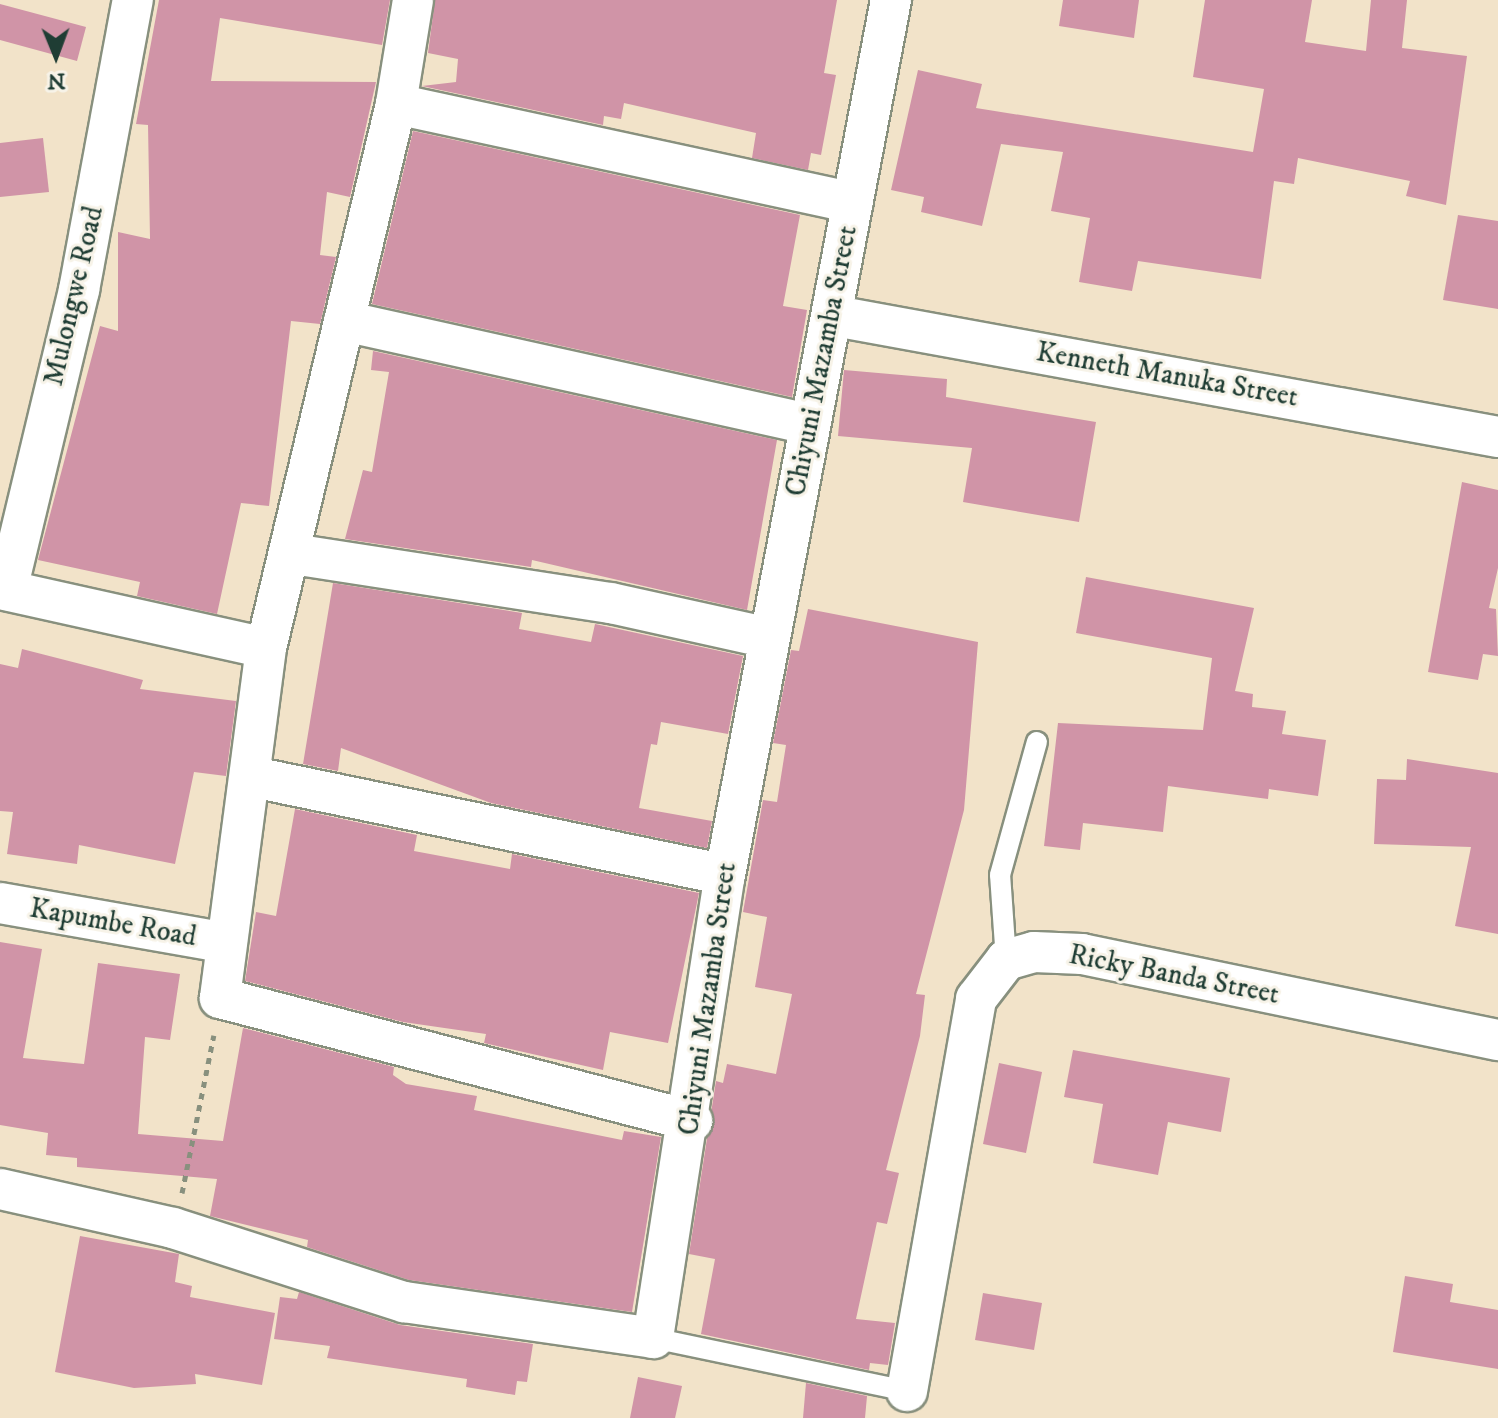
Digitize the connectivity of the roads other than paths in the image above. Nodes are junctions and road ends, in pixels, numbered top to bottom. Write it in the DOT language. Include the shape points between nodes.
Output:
graph roads {
  1 [pos="133,0"];
  2 [pos="413,0"];
  3 [pos="891,0"];
  4 [pos="396,104"];
  5 [pos="852,203"];
  6 [pos="835,316"];
  7 [pos="344,321"];
  8 [pos="810,424"];
  9 [pos="1498,437"];
  10 [pos="293,554"];
  11 [pos="3,589"];
  12 [pos="769,638"];
  13 [pos="266,648"];
  14 [pos="1037,742"];
  15 [pos="253,777"];
  16 [pos="725,875"];
  17 [pos="0,903"];
  18 [pos="226,943"];
  19 [pos="1006,960"];
  20 [pos="1498,1040"];
  21 [pos="692,1121"];
  22 [pos="0,1189"];
  23 [pos="653,1338"];
  24 [pos="907,1391"];
  1 -- 11 [label="street, Mulongwe Road" via="79,290"];
  2 -- 4 [label="street"];
  3 -- 5 [label="street, Chiyuni Mazamba Street"];
  4 -- 5 [label="street"];
  4 -- 7 [label="street"];
  5 -- 6 [label="street, Chiyuni Mazamba Street"];
  6 -- 8 [label="street, Chiyuni Mazamba Street"];
  6 -- 9 [label="street, Kenneth Manuka Street"];
  7 -- 8 [label="street"];
  7 -- 10 [label="street"];
  8 -- 12 [label="street, Chiyuni Mazamba Street"];
  10 -- 12 [label="street" via="611,603"];
  10 -- 13 [label="street"];
  11 -- 13 [label="street"];
  12 -- 16 [label="street, Chiyuni Mazamba Street"];
  13 -- 15 [label="street"];
  14 -- 19 [label="lane" via="1000,875"];
  15 -- 16 [label="street"];
  15 -- 18 [label="street" via="235,851"];
  16 -- 21 [label="street, Chiyuni Mazamba Street"];
  17 -- 18 [label="street, Kapumbe Road"];
  18 -- 21 [label="street" via="220,998"];
  19 -- 20 [label="street, Ricky Banda Street" via="1034,952 1082,954"];
  19 -- 24 [label="street" via="976,999"];
  21 -- 23 [label="street, Chiyuni Mazamba Street"];
  22 -- 23 [label="street" via="173,1228 404,1302 515,1324"];
  23 -- 24 [label="lane"];
}
